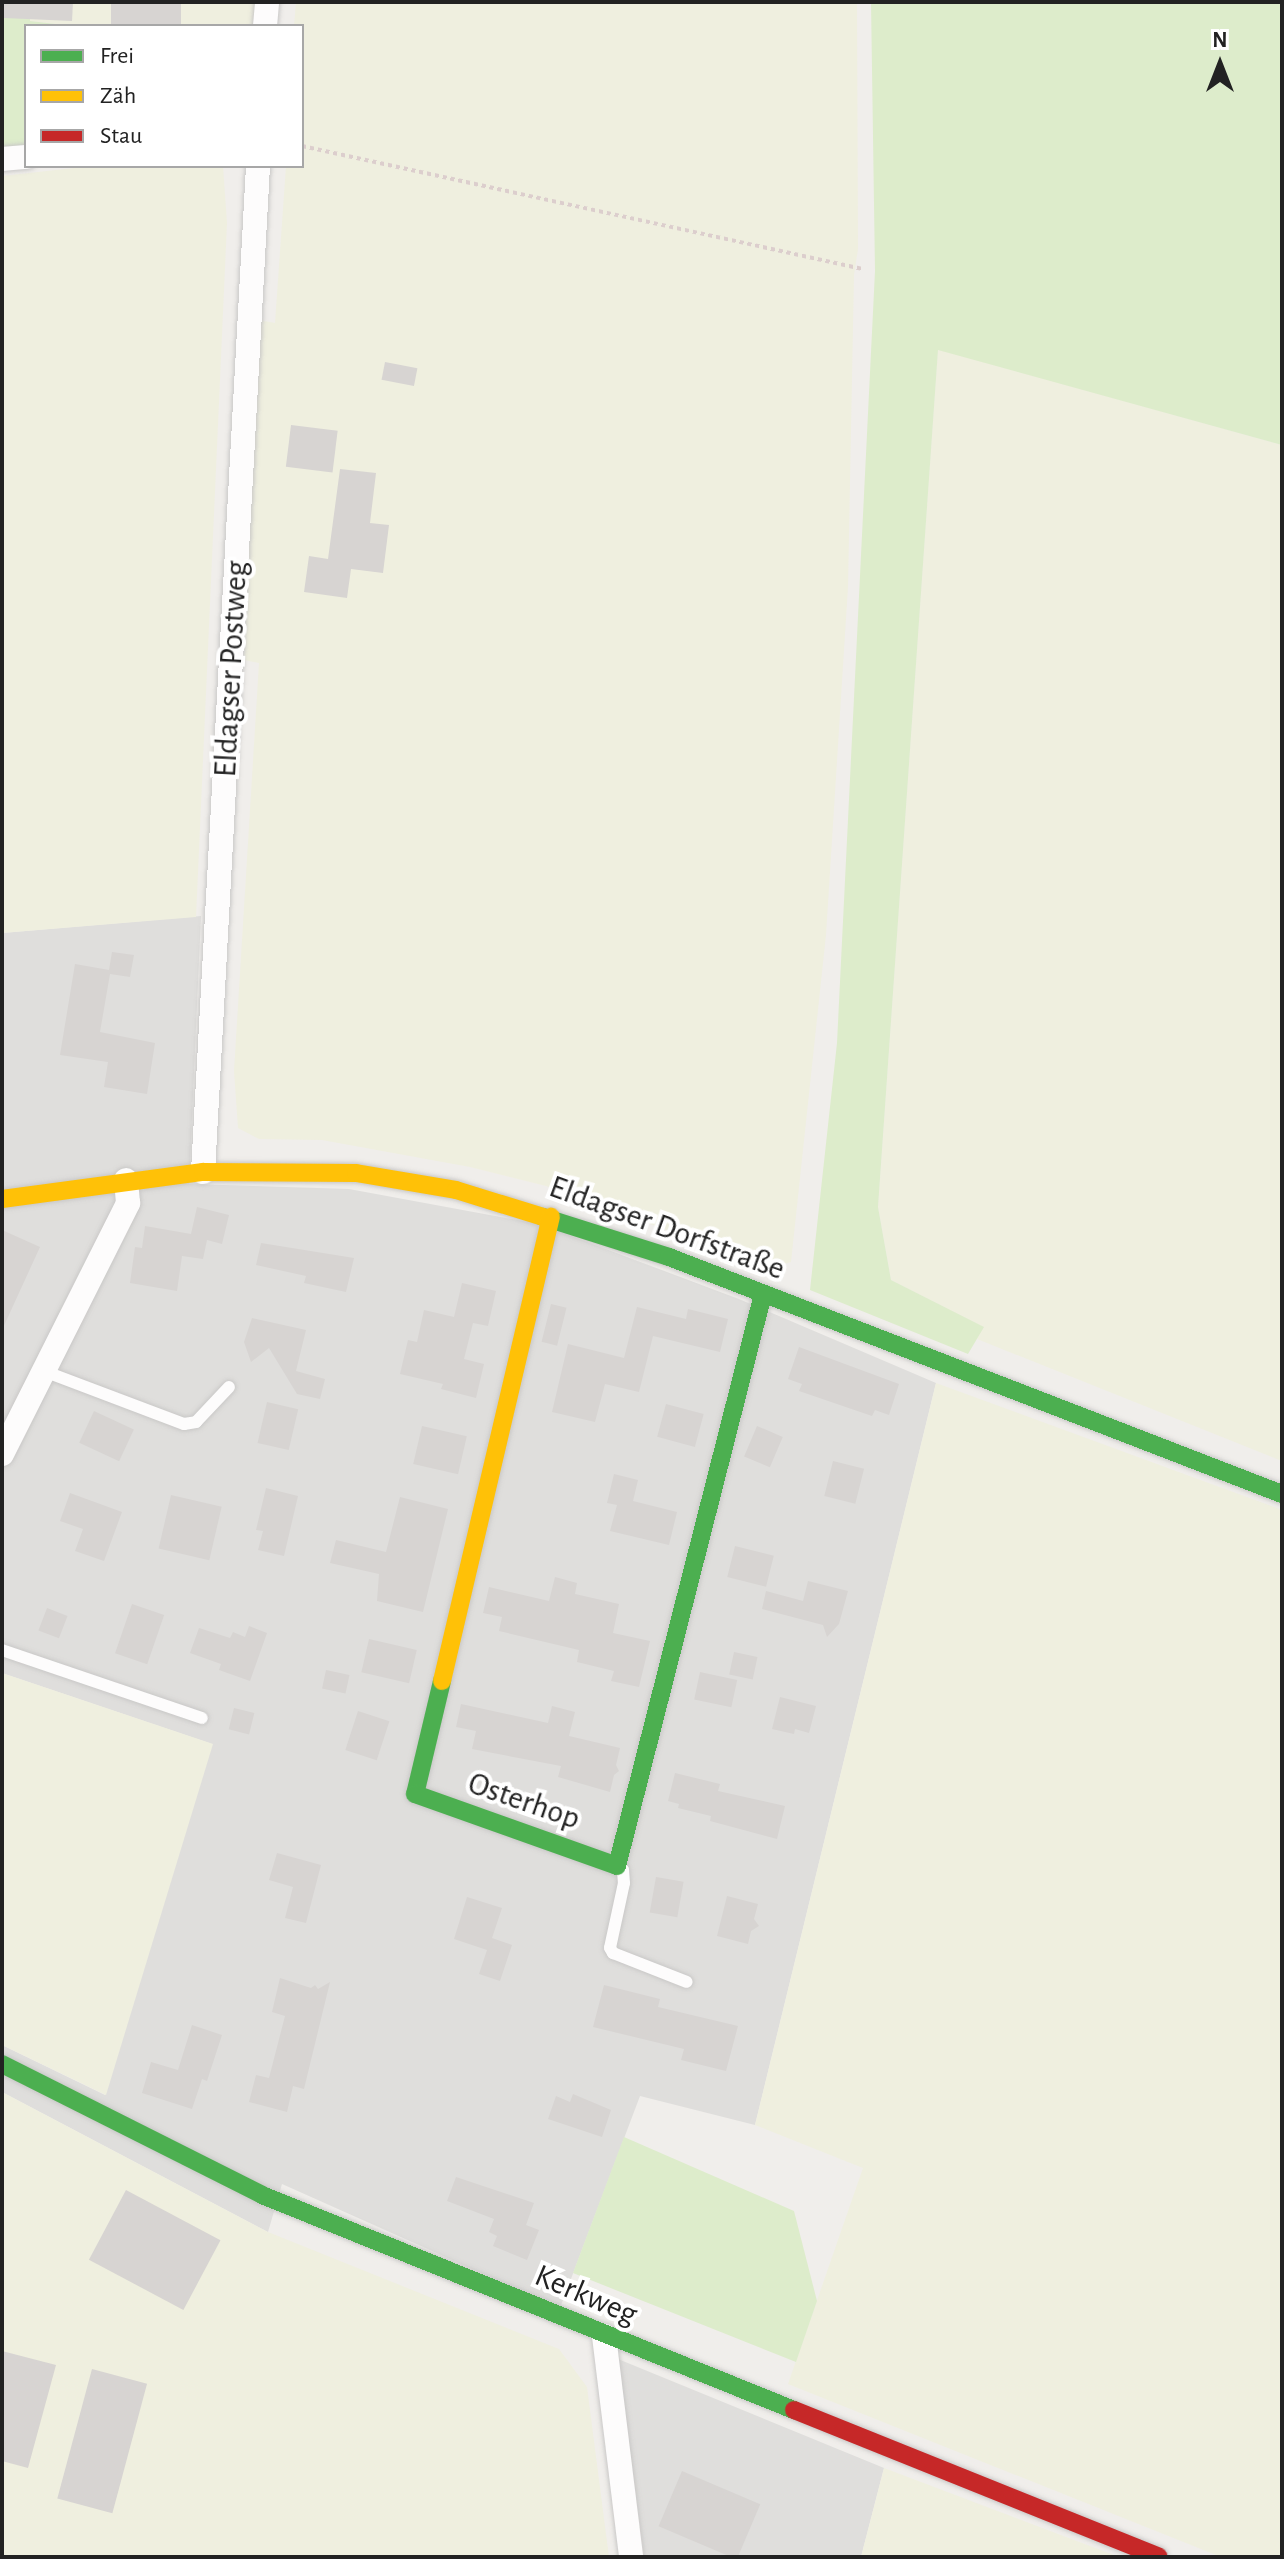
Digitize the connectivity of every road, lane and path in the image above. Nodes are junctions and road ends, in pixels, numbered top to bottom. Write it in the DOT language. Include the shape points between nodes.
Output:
graph roads {
  1 [pos="267,2"];
  2 [pos="265,24"];
  3 [pos="304,146"];
  4 [pos="24,157"];
  5 [pos="2,159"];
  6 [pos="258,168"];
  7 [pos="863,269"];
  8 [pos="203,1172"];
  9 [pos="126,1180"];
  10 [pos="2,1199"];
  11 [pos="551,1217"];
  12 [pos="763,1294"];
  13 [pos="41,1370"];
  14 [pos="229,1387"];
  15 [pos="2,1454"];
  16 [pos="1282,1494"];
  17 [pos="2,1650"];
  18 [pos="202,1718"];
  19 [pos="617,1866"];
  20 [pos="687,1982"];
  21 [pos="2,2064"];
  22 [pos="604,2336"];
  23 [pos="631,2557"];
  24 [pos="1159,2557"];
  1 -- 2 [label="street"];
  3 -- 7 [label="path"];
  4 -- 5 [label="street"];
  6 -- 8 [label="street, Eldagser Postweg"];
  8 -- 9 [label="street, Eldagser Dorfstraße"];
  8 -- 11 [label="street, Eldagser Dorfstraße" via="356,1173 456,1190"];
  9 -- 10 [label="street, Eldagser Dorfstraße"];
  9 -- 13 [label="street" via="128,1203"];
  11 -- 12 [label="street, Eldagser Dorfstraße"];
  11 -- 19 [label="street, Osterhop" via="415,1794"];
  12 -- 16 [label="street, Eldagser Dorfstraße"];
  12 -- 19 [label="street, Osterhop"];
  13 -- 14 [label="lane" via="184,1424 196,1422"];
  13 -- 15 [label="street"];
  17 -- 18 [label="lane"];
  19 -- 20 [label="lane" via="623,1870 624,1883 613,1953"];
  21 -- 22 [label="street, Kerkweg" via="262,2195"];
  22 -- 23 [label="street"];
  22 -- 24 [label="street, Kerkweg"];
}
